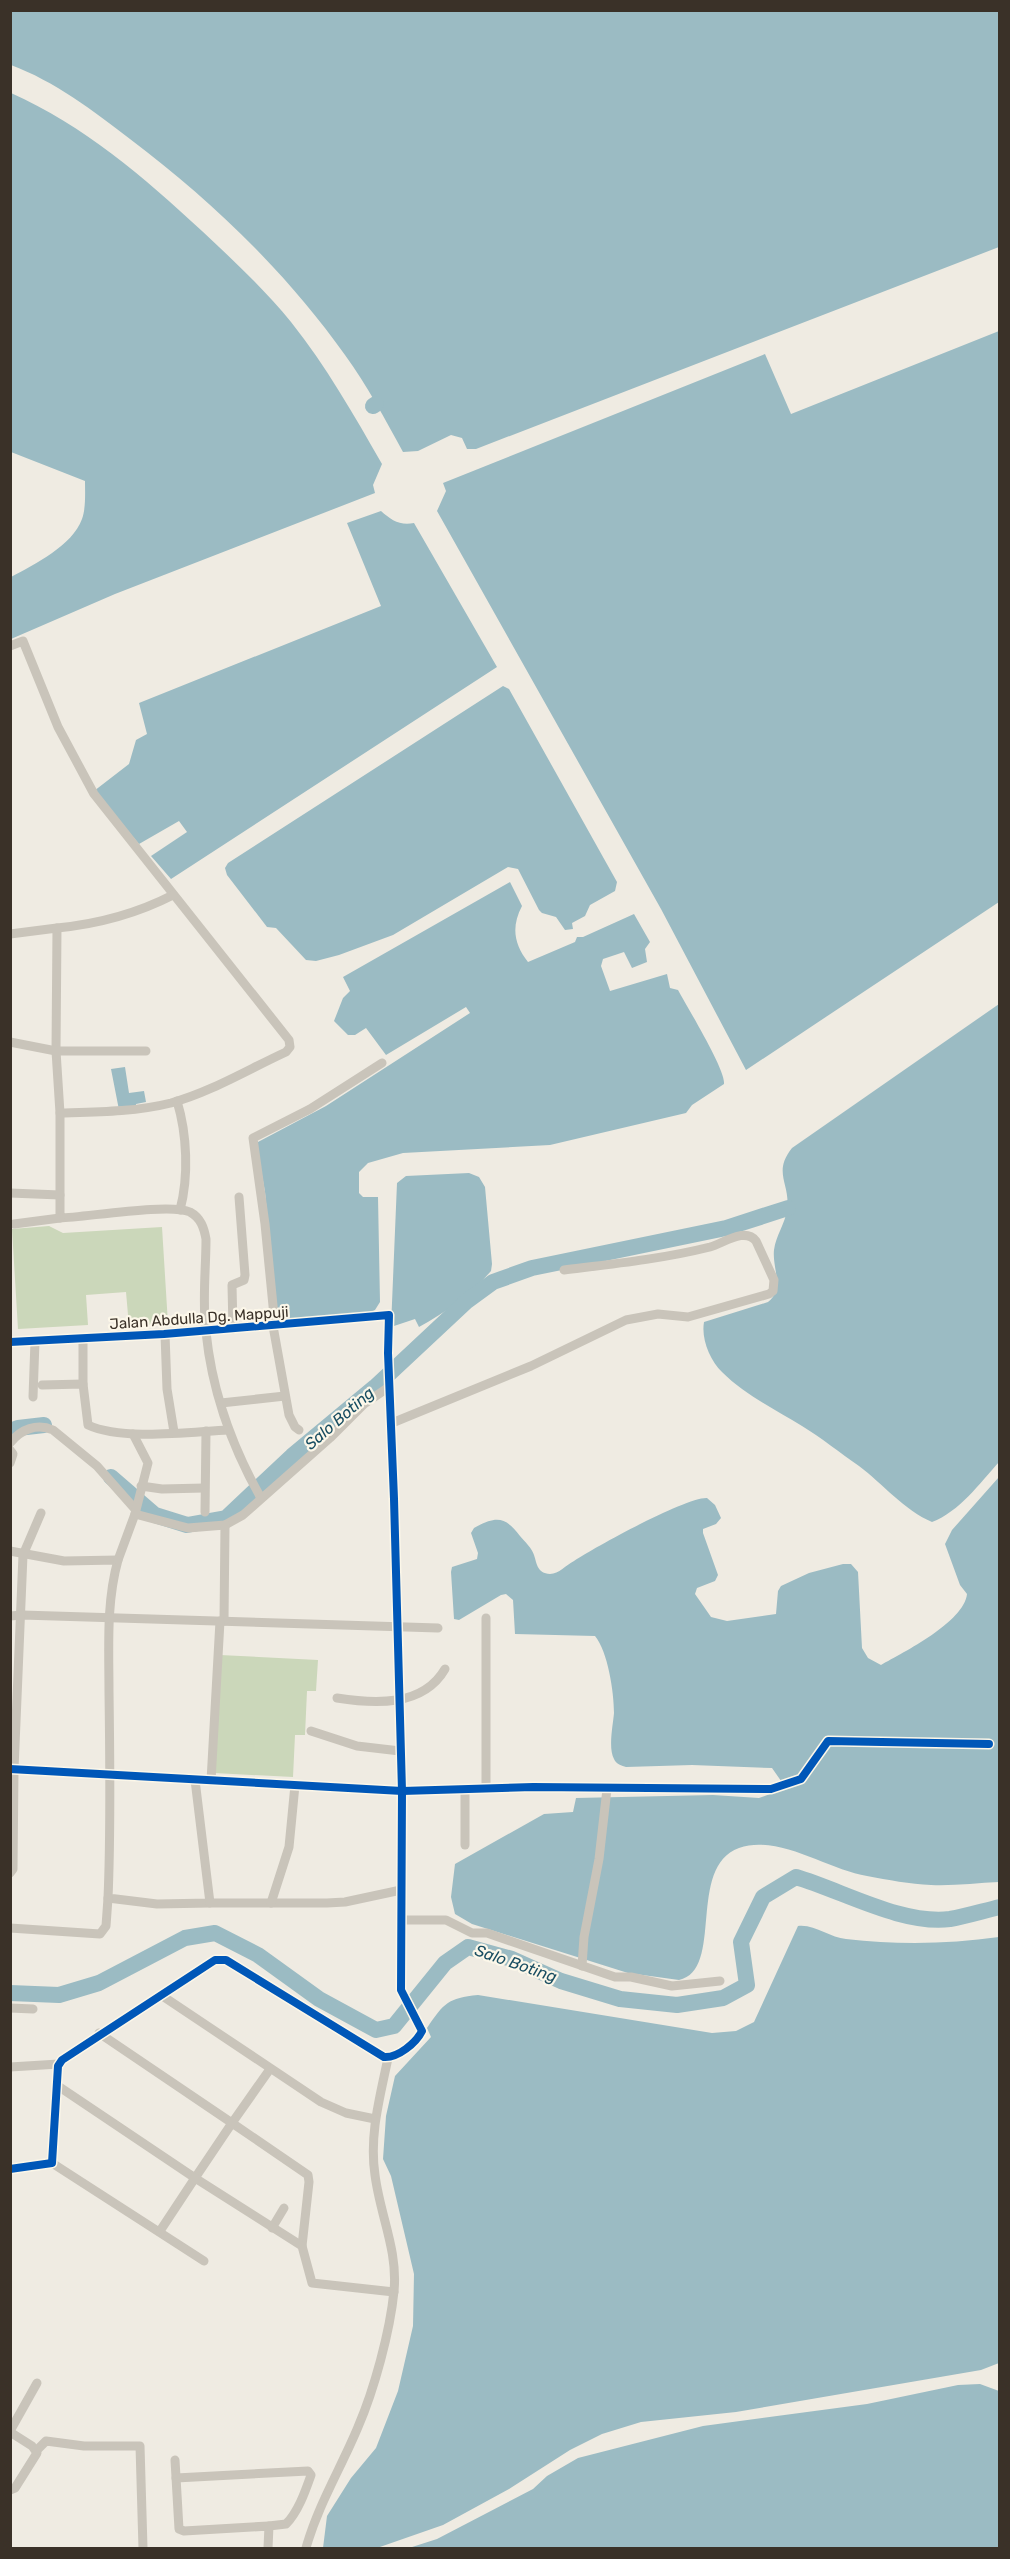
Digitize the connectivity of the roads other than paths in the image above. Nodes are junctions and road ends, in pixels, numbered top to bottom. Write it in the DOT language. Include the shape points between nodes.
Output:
graph roads {
  1 [pos="10,646"];
  2 [pos="173,895"];
  3 [pos="57,928"];
  4 [pos="10,934"];
  5 [pos="10,1042"];
  6 [pos="56,1051"];
  7 [pos="146,1051"];
  8 [pos="382,1063"];
  9 [pos="177,1101"];
  10 [pos="60,1113"];
  11 [pos="10,1193"];
  12 [pos="60,1195"];
  13 [pos="239,1197"];
  14 [pos="180,1210"];
  15 [pos="60,1218"];
  16 [pos="14,1224"];
  17 [pos="564,1270"];
  18 [pos="274,1326"];
  19 [pos="233,1329"];
  20 [pos="206,1330"];
  21 [pos="165,1334"];
  22 [pos="83,1340"];
  23 [pos="35,1341"];
  24 [pos="10,1342"];
  25 [pos="83,1384"];
  26 [pos="42,1385"];
  27 [pos="389,1386"];
  28 [pos="285,1396"];
  29 [pos="33,1397"];
  30 [pos="221,1403"];
  31 [pos="392,1423"];
  32 [pos="228,1430"];
  33 [pos="299,1430"];
  34 [pos="206,1431"];
  35 [pos="174,1432"];
  36 [pos="133,1434"];
  37 [pos="10,1443"];
  38 [pos="10,1450"];
  39 [pos="10,1463"];
  40 [pos="204,1488"];
  41 [pos="140,1489"];
  42 [pos="260,1496"];
  43 [pos="135,1509"];
  44 [pos="205,1512"];
  45 [pos="41,1513"];
  46 [pos="225,1525"];
  47 [pos="10,1551"];
  48 [pos="23,1555"];
  49 [pos="118,1560"];
  50 [pos="22,1615"];
  51 [pos="10,1616"];
  52 [pos="109,1618"];
  53 [pos="486,1618"];
  54 [pos="222,1621"];
  55 [pos="397,1628"];
  56 [pos="438,1628"];
  57 [pos="445,1669"];
  58 [pos="337,1698"];
  59 [pos="398,1701"];
  60 [pos="311,1731"];
  61 [pos="989,1744"];
  62 [pos="400,1751"];
  63 [pos="12,1769"];
  64 [pos="110,1774"];
  65 [pos="195,1780"];
  66 [pos="211,1781"];
  67 [pos="295,1785"];
  68 [pos="465,1789"];
  69 [pos="486,1789"];
  70 [pos="607,1789"];
  71 [pos="402,1791"];
  72 [pos="12,1818"];
  73 [pos="465,1845"];
  74 [pos="10,1873"];
  75 [pos="401,1890"];
  76 [pos="108,1898"];
  77 [pos="210,1903"];
  78 [pos="272,1903"];
  79 [pos="401,1920"];
  80 [pos="10,1928"];
  81 [pos="582,1966"];
  82 [pos="720,1981"];
  83 [pos="161,1995"];
  84 [pos="10,2008"];
  85 [pos="33,2009"];
  86 [pos="99,2033"];
  87 [pos="388,2058"];
  88 [pos="58,2064"];
  89 [pos="10,2067"];
  90 [pos="270,2069"];
  91 [pos="58,2086"];
  92 [pos="375,2119"];
  93 [pos="232,2123"];
  94 [pos="52,2163"];
  95 [pos="10,2169"];
  96 [pos="195,2178"];
  97 [pos="284,2208"];
  98 [pos="272,2228"];
  99 [pos="160,2231"];
  100 [pos="302,2246"];
  101 [pos="204,2261"];
  102 [pos="394,2292"];
  103 [pos="36,2383"];
  104 [pos="10,2432"];
  105 [pos="37,2450"];
  106 [pos="175,2460"];
  107 [pos="176,2478"];
  108 [pos="10,2490"];
  109 [pos="269,2526"];
  110 [pos="143,2548"];
  111 [pos="268,2548"];
  112 [pos="306,2548"];
  1 -- 2 [label="street" via="23,641 58,727 94,794"];
  2 -- 3 [label="street" via="115,918"];
  2 -- 9 [label="street" via="289,1040 290,1047"];
  3 -- 4 [label="street"];
  3 -- 6 [label="street"];
  5 -- 6 [label="street"];
  6 -- 7 [label="street"];
  6 -- 10 [label="street"];
  8 -- 18 [label="street" via="310,1109 252,1138"];
  9 -- 10 [label="street" via="131,1110"];
  9 -- 14 [label="street" via="186,1183"];
  10 -- 12 [label="street"];
  11 -- 12 [label="street"];
  12 -- 15 [label="street"];
  13 -- 19 [label="street" via="244,1280 232,1284"];
  14 -- 15 [label="street"];
  14 -- 20 [label="street" via="198,1218 206,1239"];
  15 -- 16 [label="street"];
  17 -- 31 [label="street" via="686,1253 749,1235 756,1241 774,1287 769,1294 688,1317 658,1314 626,1320 521,1371"];
  18 -- 19 [label="street, Jalan Abdulla Dg. Mappuji"];
  18 -- 27 [label="street, Jalan Abdulla Dg. Mappuji" via="389,1315"];
  18 -- 28 [label="street"];
  19 -- 20 [label="street, Jalan Abdulla Dg. Mappuji"];
  20 -- 21 [label="street, Jalan Abdulla Dg. Mappuji"];
  20 -- 30 [label="street"];
  21 -- 22 [label="street, Jalan Abdulla Dg. Mappuji"];
  21 -- 35 [label="street"];
  22 -- 23 [label="street, Jalan Abdulla Dg. Mappuji"];
  22 -- 25 [label="street"];
  23 -- 24 [label="street, Jalan Abdulla Dg. Mappuji"];
  23 -- 29 [label="street"];
  25 -- 26 [label="street"];
  25 -- 36 [label="street" via="88,1425"];
  27 -- 31 [label="street"];
  27 -- 42 [label="street"];
  28 -- 30 [label="street"];
  28 -- 33 [label="street" via="289,1415"];
  30 -- 32 [label="street"];
  31 -- 55 [label="street"];
  32 -- 34 [label="street"];
  32 -- 42 [label="street"];
  34 -- 35 [label="street"];
  34 -- 40 [label="street"];
  35 -- 36 [label="street"];
  36 -- 41 [label="street" via="148,1460"];
  37 -- 43 [label="street" via="27,1429 53,1430 97,1466"];
  38 -- 39 [label="street"];
  40 -- 41 [label="street"];
  40 -- 44 [label="street"];
  41 -- 43 [label="street"];
  42 -- 46 [label="street" via="243,1515"];
  43 -- 46 [label="street" via="188,1528"];
  43 -- 49 [label="street"];
  45 -- 48 [label="street"];
  46 -- 54 [label="street"];
  47 -- 48 [label="street"];
  48 -- 49 [label="street" via="64,1561"];
  48 -- 50 [label="street"];
  49 -- 52 [label="street"];
  50 -- 51 [label="street"];
  50 -- 52 [label="street"];
  50 -- 63 [label="street"];
  52 -- 54 [label="street"];
  52 -- 64 [label="street"];
  53 -- 69 [label="street"];
  54 -- 55 [label="street"];
  54 -- 66 [label="street"];
  55 -- 56 [label="street"];
  55 -- 59 [label="street"];
  57 -- 59 [label="street" via="433,1685"];
  58 -- 59 [label="street"];
  59 -- 62 [label="street"];
  60 -- 62 [label="street" via="357,1746"];
  61 -- 70 [label="street" via="828,1740 801,1779 771,1789"];
  62 -- 71 [label="street"];
  63 -- 64 [label="street"];
  63 -- 72 [label="street"];
  64 -- 65 [label="street"];
  64 -- 76 [label="street"];
  65 -- 66 [label="street"];
  65 -- 77 [label="street"];
  66 -- 67 [label="street"];
  67 -- 71 [label="street"];
  67 -- 78 [label="street" via="289,1847"];
  68 -- 69 [label="street"];
  68 -- 71 [label="street"];
  68 -- 73 [label="street"];
  69 -- 70 [label="street"];
  70 -- 81 [label="street"];
  71 -- 75 [label="street"];
  72 -- 74 [label="street"];
  75 -- 78 [label="street" via="345,1902"];
  75 -- 79 [label="street"];
  76 -- 77 [label="street" via="157,1904"];
  76 -- 80 [label="street" via="106,1926 100,1934"];
  77 -- 78 [label="street"];
  79 -- 81 [label="street" via="446,1920 472,1932 487,1933"];
  79 -- 87 [label="street" via="402,1995 422,2031 406,2049"];
  81 -- 82 [label="street" via="615,1977 664,1985"];
  83 -- 86 [label="street"];
  83 -- 87 [label="street" via="206,1964 226,1960"];
  83 -- 90 [label="street"];
  84 -- 85 [label="street"];
  86 -- 88 [label="street"];
  86 -- 93 [label="street"];
  87 -- 92 [label="street"];
  88 -- 89 [label="street"];
  88 -- 91 [label="street"];
  90 -- 92 [label="street" via="333,2108"];
  90 -- 93 [label="street"];
  91 -- 94 [label="street"];
  91 -- 96 [label="street"];
  92 -- 102 [label="street" via="375,2176 394,2256"];
  93 -- 96 [label="street"];
  93 -- 100 [label="street" via="308,2175"];
  94 -- 95 [label="street"];
  94 -- 99 [label="street"];
  96 -- 98 [label="street"];
  96 -- 99 [label="street"];
  97 -- 98 [label="street"];
  98 -- 100 [label="street"];
  99 -- 101 [label="street"];
  100 -- 102 [label="street" via="312,2283"];
  102 -- 112 [label="street" via="365,2408 319,2509"];
  103 -- 104 [label="street"];
  104 -- 105 [label="street"];
  105 -- 108 [label="street" via="36,2457"];
  105 -- 110 [label="street" via="46,2441 94,2447 140,2446"];
  106 -- 107 [label="street"];
  107 -- 109 [label="street" via="181,2530"];
  107 -- 109 [label="street" via="308,2471 310,2475 292,2517 286,2524"];
  109 -- 111 [label="street"];
}
